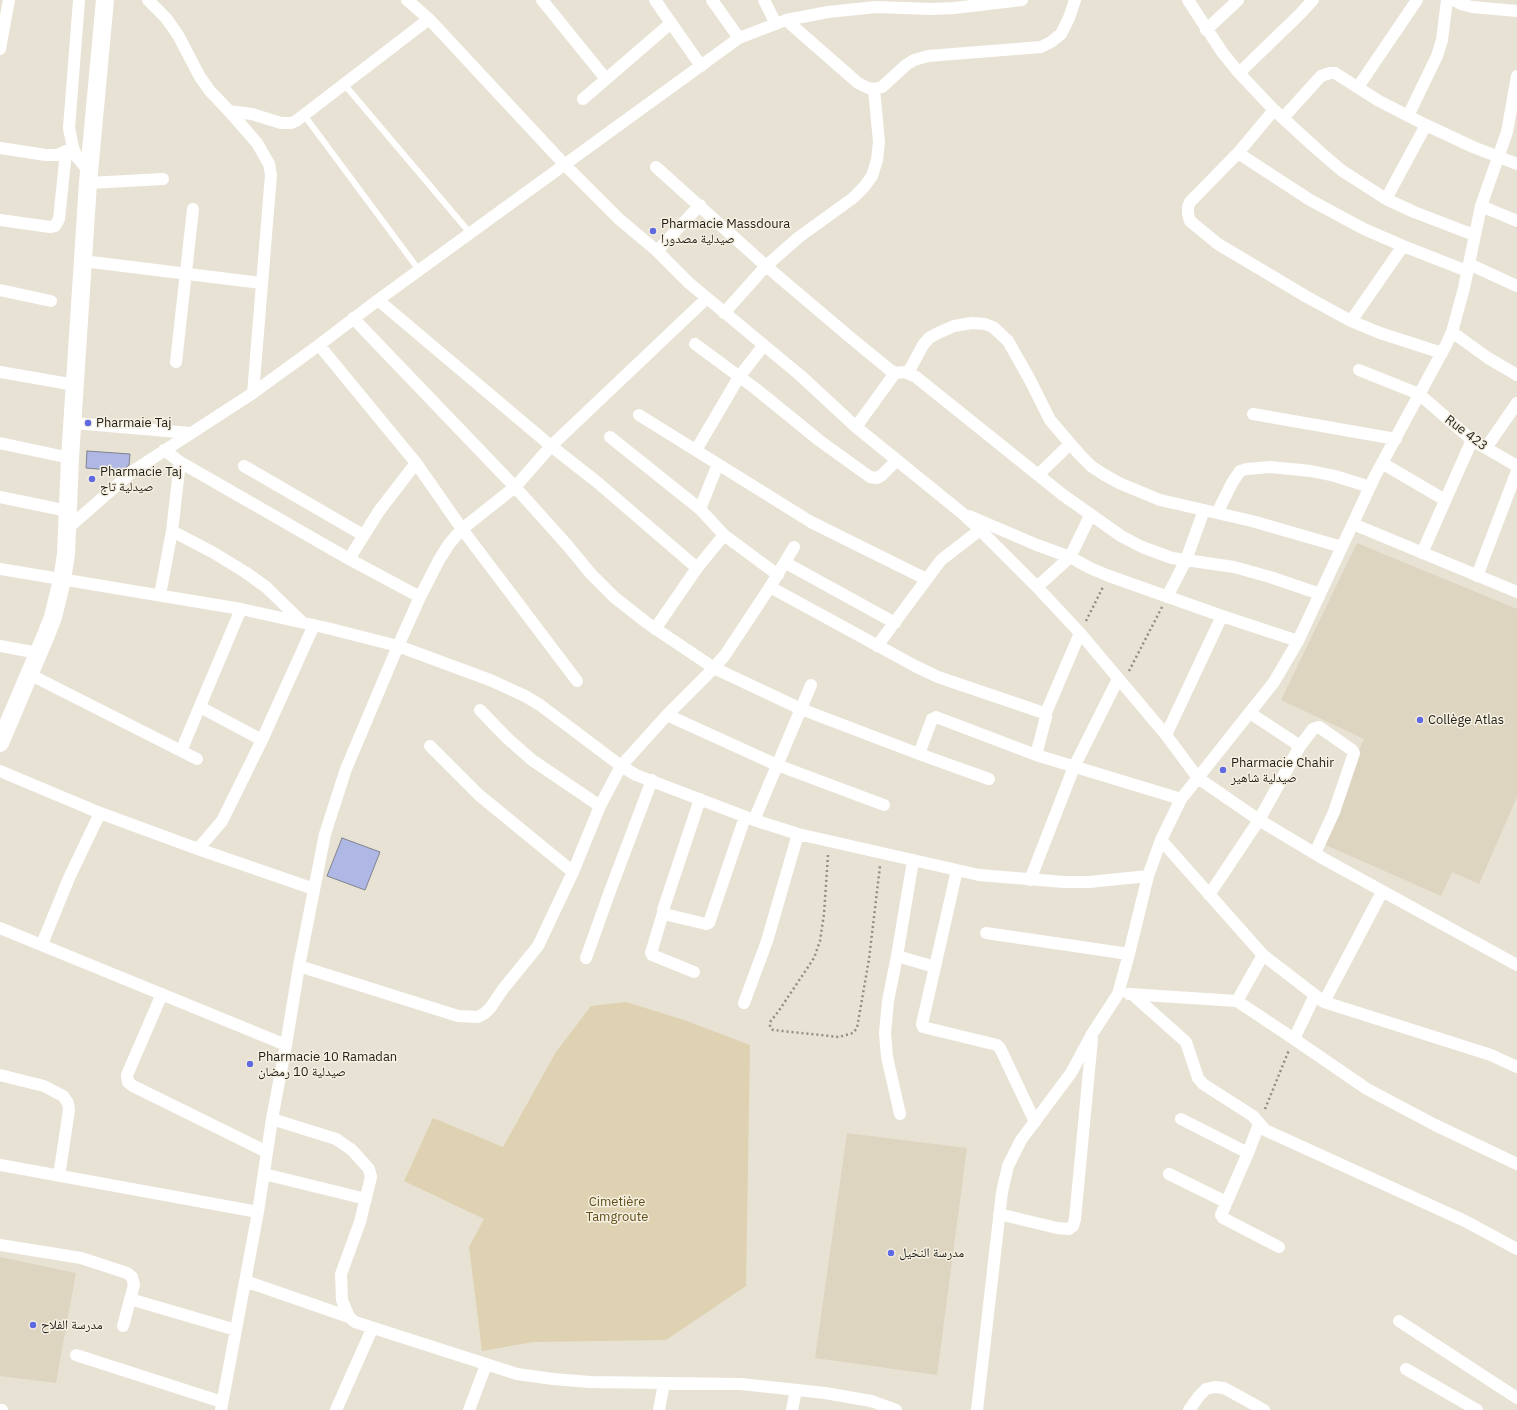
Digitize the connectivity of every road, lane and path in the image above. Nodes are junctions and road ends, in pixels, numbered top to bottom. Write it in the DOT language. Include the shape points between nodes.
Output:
graph roads {
  1 [pos="79,0"];
  2 [pos="106,0"];
  3 [pos="148,0"];
  4 [pos="407,0"];
  5 [pos="542,0"];
  6 [pos="655,0"];
  7 [pos="712,0"];
  8 [pos="764,0"];
  9 [pos="1022,0"];
  10 [pos="1075,0"];
  11 [pos="1188,0"];
  12 [pos="1238,0"];
  13 [pos="1313,0"];
  14 [pos="1417,0"];
  15 [pos="1447,0"];
  16 [pos="1454,0"];
  17 [pos="954,4"];
  18 [pos="5,8"];
  19 [pos="1517,11"];
  20 [pos="429,19"];
  21 [pos="781,22"];
  22 [pos="671,23"];
  23 [pos="1206,30"];
  24 [pos="739,38"];
  25 [pos="0,49"];
  26 [pos="701,66"];
  27 [pos="1239,73"];
  28 [pos="1517,78"];
  29 [pos="606,79"];
  30 [pos="344,84"];
  31 [pos="1358,87"];
  32 [pos="874,89"];
  33 [pos="583,99"];
  34 [pos="229,111"];
  35 [pos="1278,114"];
  36 [pos="304,115"];
  37 [pos="1408,116"];
  38 [pos="1426,125"];
  39 [pos="0,148"];
  40 [pos="70,150"];
  41 [pos="1238,153"];
  42 [pos="1498,157"];
  43 [pos="1517,164"];
  44 [pos="565,165"];
  45 [pos="656,166"];
  46 [pos="89,177"];
  47 [pos="163,179"];
  48 [pos="1386,199"];
  49 [pos="700,205"];
  50 [pos="1481,206"];
  51 [pos="193,209"];
  52 [pos="0,220"];
  53 [pos="1517,221"];
  54 [pos="470,233"];
  55 [pos="1474,235"];
  56 [pos="1403,246"];
  57 [pos="657,251"];
  58 [pos="83,260"];
  59 [pos="766,266"];
  60 [pos="1468,268"];
  61 [pos="419,270"];
  62 [pos="186,272"];
  63 [pos="261,283"];
  64 [pos="1517,286"];
  65 [pos="0,290"];
  66 [pos="707,298"];
  67 [pos="378,300"];
  68 [pos="51,301"];
  69 [pos="724,313"];
  70 [pos="354,318"];
  71 [pos="1351,321"];
  72 [pos="1452,332"];
  73 [pos="695,344"];
  74 [pos="319,345"];
  75 [pos="764,345"];
  76 [pos="1442,353"];
  77 [pos="176,362"];
  78 [pos="1359,370"];
  79 [pos="0,372"];
  80 [pos="895,373"];
  81 [pos="908,373"];
  82 [pos="1517,375"];
  83 [pos="739,377"];
  84 [pos="75,385"];
  85 [pos="253,393"];
  86 [pos="1419,394"];
  87 [pos="1517,403"];
  88 [pos="1253,414"];
  89 [pos="639,415"];
  90 [pos="73,423"];
  91 [pos="856,427"];
  92 [pos="190,432"];
  93 [pos="610,437"];
  94 [pos="1396,438"];
  95 [pos="1472,440"];
  96 [pos="0,443"];
  97 [pos="1070,444"];
  98 [pos="551,446"];
  99 [pos="1486,448"];
  100 [pos="164,450"];
  101 [pos="696,450"];
  102 [pos="70,458"];
  103 [pos="897,460"];
  104 [pos="180,462"];
  105 [pos="416,463"];
  106 [pos="1382,463"];
  107 [pos="718,464"];
  108 [pos="244,466"];
  109 [pos="1517,466"];
  110 [pos="1517,471"];
  111 [pos="1038,475"];
  112 [pos="515,487"];
  113 [pos="1370,487"];
  114 [pos="0,497"];
  115 [pos="1445,500"];
  116 [pos="700,509"];
  117 [pos="1204,510"];
  118 [pos="68,511"];
  119 [pos="962,513"];
  120 [pos="1217,513"];
  121 [pos="1090,516"];
  122 [pos="1353,524"];
  123 [pos="67,529"];
  124 [pos="462,529"];
  125 [pos="980,530"];
  126 [pos="172,531"];
  127 [pos="724,534"];
  128 [pos="363,535"];
  129 [pos="794,547"];
  130 [pos="1342,547"];
  131 [pos="1422,553"];
  132 [pos="1070,557"];
  133 [pos="349,559"];
  134 [pos="1186,560"];
  135 [pos="786,563"];
  136 [pos="697,568"];
  137 [pos="0,569"];
  138 [pos="778,575"];
  139 [pos="1109,576"];
  140 [pos="1477,576"];
  141 [pos="926,579"];
  142 [pos="62,580"];
  143 [pos="770,587"];
  144 [pos="1037,587"];
  145 [pos="1517,592"];
  146 [pos="1320,594"];
  147 [pos="160,595"];
  148 [pos="420,597"];
  149 [pos="1167,597"];
  150 [pos="241,609"];
  151 [pos="1222,616"];
  152 [pos="895,623"];
  153 [pos="308,624"];
  154 [pos="656,630"];
  155 [pos="1080,632"];
  156 [pos="1298,641"];
  157 [pos="0,646"];
  158 [pos="398,646"];
  159 [pos="877,646"];
  160 [pos="38,653"];
  161 [pos="714,668"];
  162 [pos="29,674"];
  163 [pos="577,681"];
  164 [pos="1121,681"];
  165 [pos="811,685"];
  166 [pos="200,708"];
  167 [pos="801,709"];
  168 [pos="480,710"];
  169 [pos="1250,713"];
  170 [pos="1045,714"];
  171 [pos="667,715"];
  172 [pos="5,717"];
  173 [pos="1166,735"];
  174 [pos="262,740"];
  175 [pos="0,743"];
  176 [pos="430,746"];
  177 [pos="1300,746"];
  178 [pos="180,751"];
  179 [pos="919,754"];
  180 [pos="1036,755"];
  181 [pos="197,759"];
  182 [pos="777,765"];
  183 [pos="621,766"];
  184 [pos="1074,767"];
  185 [pos="0,771"];
  186 [pos="1198,778"];
  187 [pos="989,779"];
  188 [pos="652,780"];
  189 [pos="700,799"];
  190 [pos="1181,799"];
  191 [pos="884,805"];
  192 [pos="600,806"];
  193 [pos="100,813"];
  194 [pos="750,818"];
  195 [pos="1259,820"];
  196 [pos="798,834"];
  197 [pos="1161,840"];
  198 [pos="829,842"];
  199 [pos="198,850"];
  200 [pos="1315,853"];
  201 [pos="882,854"];
  202 [pos="913,861"];
  203 [pos="957,870"];
  204 [pos="573,872"];
  205 [pos="1148,876"];
  206 [pos="1030,880"];
  207 [pos="314,889"];
  208 [pos="1382,892"];
  209 [pos="1209,895"];
  210 [pos="663,913"];
  211 [pos="0,928"];
  212 [pos="986,933"];
  213 [pos="42,944"];
  214 [pos="1129,954"];
  215 [pos="1263,955"];
  216 [pos="897,956"];
  217 [pos="586,958"];
  218 [pos="1517,965"];
  219 [pos="299,966"];
  220 [pos="935,966"];
  221 [pos="694,972"];
  222 [pos="162,994"];
  223 [pos="1118,994"];
  224 [pos="1132,994"];
  225 [pos="1320,998"];
  226 [pos="1237,1001"];
  227 [pos="744,1003"];
  228 [pos="1092,1034"];
  229 [pos="1294,1039"];
  230 [pos="286,1045"];
  231 [pos="1517,1067"];
  232 [pos="0,1075"];
  233 [pos="900,1114"];
  234 [pos="272,1119"];
  235 [pos="1181,1119"];
  236 [pos="1035,1122"];
  237 [pos="1259,1124"];
  238 [pos="267,1152"];
  239 [pos="1248,1153"];
  240 [pos="1517,1164"];
  241 [pos="0,1165"];
  242 [pos="264,1174"];
  243 [pos="1169,1174"];
  244 [pos="59,1176"];
  245 [pos="366,1199"];
  246 [pos="1226,1202"];
  247 [pos="258,1212"];
  248 [pos="999,1214"];
  249 [pos="0,1245"];
  250 [pos="1279,1247"];
  251 [pos="1517,1249"];
  252 [pos="245,1281"];
  253 [pos="130,1299"];
  254 [pos="349,1317"];
  255 [pos="1399,1321"];
  256 [pos="123,1326"];
  257 [pos="372,1329"];
  258 [pos="236,1330"];
  259 [pos="76,1355"];
  260 [pos="486,1365"];
  261 [pos="1406,1369"];
  262 [pos="664,1383"];
  263 [pos="796,1390"];
  264 [pos="1517,1398"];
  265 [pos="221,1406"];
  266 [pos="870,1406"];
  267 [pos="336,1410"];
  268 [pos="469,1410"];
  269 [pos="659,1410"];
  270 [pos="792,1410"];
  271 [pos="896,1410"];
  272 [pos="977,1410"];
  273 [pos="1189,1410"];
  274 [pos="1264,1410"];
  275 [pos="1477,1410"];
  1 -- 40 [label="street" via="68,128"];
  2 -- 46 [label="street"];
  3 -- 34 [label="street" via="166,18 200,77"];
  4 -- 20 [label="street"];
  5 -- 29 [label="street"];
  6 -- 22 [label="street"];
  7 -- 24 [label="street"];
  8 -- 21 [label="street"];
  9 -- 17 [label="street"];
  10 -- 32 [label="street" via="1061,34 1041,47 928,56 914,60 882,87"];
  11 -- 23 [label="street"];
  12 -- 23 [label="street"];
  13 -- 27 [label="street"];
  14 -- 31 [label="street"];
  15 -- 37 [label="street" via="1442,40 1437,56"];
  16 -- 19 [label="street" via="1472,7"];
  17 -- 21 [label="street" via="931,9 876,7 828,12"];
  18 -- 25 [label="street"];
  20 -- 30 [label="street"];
  20 -- 44 [label="street"];
  21 -- 24 [label="street"];
  21 -- 32 [label="street" via="858,83"];
  22 -- 26 [label="street"];
  22 -- 29 [label="street"];
  23 -- 27 [label="street"];
  24 -- 26 [label="street"];
  26 -- 44 [label="street"];
  27 -- 35 [label="street"];
  28 -- 42 [label="street" via="1507,132"];
  29 -- 33 [label="street"];
  30 -- 36 [label="street"];
  30 -- 54 [label="lane"];
  31 -- 35 [label="street" via="1335,73 1325,75"];
  31 -- 37 [label="street"];
  32 -- 59 [label="street" via="879,142 872,176 852,198"];
  34 -- 36 [label="street" via="252,114 281,123 291,123"];
  34 -- 63 [label="street" via="257,143 271,175"];
  35 -- 41 [label="street"];
  35 -- 48 [label="street" via="1341,170"];
  36 -- 61 [label="lane"];
  37 -- 38 [label="street"];
  38 -- 42 [label="street"];
  38 -- 48 [label="street"];
  39 -- 40 [label="street" via="46,155 57,155"];
  40 -- 46 [label="street"];
  40 -- 52 [label="street" via="59,219 55,226 50,228"];
  41 -- 56 [label="street" via="1310,200 1364,229"];
  41 -- 71 [label="street" via="1190,202 1190,221 1218,244"];
  42 -- 43 [label="street"];
  42 -- 50 [label="street"];
  44 -- 54 [label="street"];
  44 -- 57 [label="street"];
  45 -- 49 [label="street"];
  46 -- 47 [label="street"];
  46 -- 58 [label="street"];
  48 -- 55 [label="street"];
  49 -- 57 [label="street"];
  49 -- 59 [label="street"];
  50 -- 53 [label="street"];
  50 -- 55 [label="street"];
  51 -- 62 [label="street"];
  54 -- 61 [label="street"];
  55 -- 60 [label="street"];
  56 -- 60 [label="street"];
  56 -- 71 [label="street"];
  57 -- 66 [label="street"];
  58 -- 62 [label="street"];
  58 -- 84 [label="street"];
  59 -- 69 [label="street"];
  59 -- 80 [label="street"];
  60 -- 64 [label="street"];
  60 -- 72 [label="street"];
  61 -- 67 [label="street"];
  62 -- 63 [label="street"];
  62 -- 77 [label="street"];
  63 -- 85 [label="street"];
  65 -- 68 [label="street"];
  66 -- 69 [label="street"];
  66 -- 98 [label="street"];
  67 -- 70 [label="street"];
  67 -- 98 [label="street"];
  69 -- 75 [label="street"];
  70 -- 74 [label="street"];
  70 -- 112 [label="street"];
  71 -- 76 [label="street"];
  72 -- 76 [label="street"];
  72 -- 82 [label="street"];
  73 -- 83 [label="street"];
  74 -- 85 [label="street"];
  74 -- 105 [label="street"];
  75 -- 83 [label="street"];
  75 -- 91 [label="street"];
  76 -- 86 [label="street"];
  78 -- 86 [label="street, Rue 423"];
  79 -- 84 [label="street"];
  80 -- 81 [label="street"];
  80 -- 91 [label="street"];
  81 -- 97 [label="street" via="923,345 938,333 954,326 972,323 992,327 1008,341 1050,420"];
  81 -- 111 [label="street"];
  83 -- 101 [label="street"];
  83 -- 103 [label="street" via="870,477 882,475"];
  84 -- 90 [label="street"];
  85 -- 92 [label="street"];
  86 -- 94 [label="street"];
  86 -- 95 [label="street, Rue 423"];
  87 -- 99 [label="street"];
  88 -- 94 [label="street"];
  89 -- 101 [label="street"];
  90 -- 92 [label="street"];
  90 -- 102 [label="street"];
  91 -- 103 [label="street"];
  92 -- 100 [label="street"];
  93 -- 116 [label="street"];
  94 -- 106 [label="street"];
  95 -- 99 [label="street, Rue 423"];
  95 -- 115 [label="street"];
  96 -- 102 [label="street"];
  97 -- 111 [label="street"];
  97 -- 117 [label="street" via="1091,466 1119,483 1160,500"];
  98 -- 112 [label="street"];
  98 -- 136 [label="street"];
  99 -- 109 [label="street, Rue 423"];
  100 -- 104 [label="street"];
  100 -- 123 [label="street" via="133,471"];
  101 -- 107 [label="street"];
  102 -- 118 [label="street"];
  103 -- 119 [label="street"];
  104 -- 126 [label="street"];
  104 -- 133 [label="street"];
  105 -- 124 [label="street"];
  105 -- 128 [label="street"];
  106 -- 113 [label="street"];
  106 -- 115 [label="street"];
  107 -- 116 [label="street"];
  107 -- 141 [label="street" via="811,522"];
  108 -- 128 [label="street"];
  110 -- 140 [label="street"];
  111 -- 121 [label="street"];
  112 -- 124 [label="street"];
  112 -- 154 [label="street" via="591,574 634,614"];
  113 -- 120 [label="street" via="1311,471 1270,467 1247,469 1240,471"];
  113 -- 122 [label="street"];
  114 -- 118 [label="street"];
  115 -- 131 [label="street"];
  116 -- 127 [label="street"];
  117 -- 120 [label="street"];
  117 -- 134 [label="street"];
  118 -- 123 [label="street"];
  119 -- 125 [label="street"];
  119 -- 132 [label="street"];
  120 -- 130 [label="street"];
  121 -- 132 [label="street"];
  121 -- 134 [label="street" via="1142,547 1172,558"];
  122 -- 130 [label="street"];
  122 -- 131 [label="street"];
  123 -- 142 [label="street"];
  124 -- 148 [label="street" via="439,560"];
  124 -- 163 [label="street"];
  125 -- 141 [label="street" via="941,560"];
  125 -- 144 [label="street"];
  126 -- 147 [label="street"];
  126 -- 153 [label="street" via="245,572"];
  127 -- 136 [label="street"];
  127 -- 138 [label="street"];
  128 -- 133 [label="street"];
  129 -- 135 [label="street"];
  130 -- 146 [label="street"];
  131 -- 140 [label="street"];
  132 -- 139 [label="street"];
  132 -- 144 [label="street"];
  133 -- 148 [label="street"];
  134 -- 146 [label="street" via="1234,567"];
  134 -- 149 [label="street"];
  135 -- 138 [label="street"];
  135 -- 152 [label="street"];
  136 -- 154 [label="street"];
  137 -- 142 [label="street"];
  138 -- 143 [label="street"];
  139 -- 149 [label="street"];
  139 -- 155 [label="path"];
  140 -- 145 [label="street"];
  141 -- 152 [label="street"];
  142 -- 147 [label="street"];
  142 -- 160 [label="street" via="53,617"];
  143 -- 159 [label="street"];
  143 -- 161 [label="street"];
  144 -- 155 [label="street"];
  146 -- 156 [label="street"];
  147 -- 150 [label="street"];
  148 -- 158 [label="street"];
  149 -- 151 [label="street"];
  149 -- 164 [label="path"];
  150 -- 153 [label="street"];
  150 -- 166 [label="street"];
  151 -- 156 [label="street"];
  151 -- 173 [label="street"];
  152 -- 159 [label="street"];
  153 -- 158 [label="street"];
  153 -- 174 [label="street"];
  154 -- 161 [label="street"];
  155 -- 164 [label="street"];
  155 -- 170 [label="street"];
  156 -- 169 [label="street" via="1274,682"];
  157 -- 160 [label="street"];
  158 -- 183 [label="street" via="490,680 525,696"];
  158 -- 207 [label="street" via="343,776 325,834"];
  159 -- 170 [label="street" via="938,676"];
  160 -- 162 [label="street"];
  161 -- 167 [label="street"];
  161 -- 171 [label="street"];
  162 -- 172 [label="street"];
  162 -- 178 [label="street"];
  164 -- 173 [label="street"];
  164 -- 184 [label="street"];
  165 -- 167 [label="street"];
  166 -- 174 [label="street"];
  166 -- 178 [label="street"];
  167 -- 179 [label="street"];
  167 -- 182 [label="street"];
  168 -- 192 [label="street" via="532,760"];
  169 -- 177 [label="street"];
  169 -- 186 [label="street"];
  170 -- 180 [label="street"];
  171 -- 182 [label="street"];
  171 -- 183 [label="street"];
  172 -- 175 [label="street"];
  173 -- 186 [label="street"];
  174 -- 199 [label="street" via="222,821"];
  176 -- 204 [label="street" via="479,795"];
  177 -- 195 [label="street"];
  177 -- 200 [label="street" via="1313,729 1319,726 1354,753 1334,812"];
  178 -- 181 [label="street"];
  179 -- 180 [label="street" via="932,719 936,718"];
  179 -- 187 [label="street"];
  180 -- 184 [label="street"];
  182 -- 191 [label="street"];
  182 -- 194 [label="street"];
  183 -- 188 [label="street" via="636,775"];
  183 -- 192 [label="street"];
  184 -- 190 [label="street"];
  184 -- 206 [label="street"];
  185 -- 193 [label="street"];
  186 -- 190 [label="street"];
  186 -- 195 [label="street"];
  188 -- 189 [label="street"];
  188 -- 217 [label="street"];
  189 -- 194 [label="street"];
  189 -- 210 [label="street"];
  190 -- 197 [label="street"];
  192 -- 204 [label="street"];
  193 -- 199 [label="street"];
  193 -- 213 [label="street" via="69,878"];
  194 -- 196 [label="street"];
  194 -- 210 [label="street" via="709,923"];
  195 -- 200 [label="street"];
  195 -- 209 [label="street"];
  196 -- 198 [label="street"];
  196 -- 227 [label="street" via="767,941"];
  197 -- 205 [label="street"];
  197 -- 209 [label="street"];
  198 -- 201 [label="street"];
  198 -- 201 [label="path" via="820,941 814,958 770,1022 773,1030 839,1037 853,1033 857,1028"];
  199 -- 207 [label="street"];
  200 -- 208 [label="street"];
  201 -- 202 [label="street"];
  202 -- 203 [label="street"];
  202 -- 216 [label="street"];
  203 -- 206 [label="street"];
  203 -- 220 [label="street"];
  204 -- 219 [label="street" via="538,946 491,1007 478,1017 458,1016"];
  205 -- 206 [label="street" via="1089,882"];
  205 -- 214 [label="street"];
  207 -- 219 [label="street"];
  208 -- 218 [label="street"];
  208 -- 225 [label="street"];
  209 -- 215 [label="street"];
  210 -- 221 [label="street" via="652,955"];
  211 -- 213 [label="street"];
  212 -- 214 [label="street"];
  213 -- 222 [label="street"];
  214 -- 223 [label="street"];
  215 -- 225 [label="street"];
  215 -- 226 [label="street"];
  216 -- 220 [label="street"];
  216 -- 233 [label="street" via="888,1001 886,1033 887,1057"];
  219 -- 230 [label="street"];
  220 -- 236 [label="street" via="923,1026 997,1045"];
  222 -- 230 [label="street"];
  222 -- 238 [label="street" via="127,1075 128,1082"];
  223 -- 224 [label="street"];
  223 -- 228 [label="street"];
  224 -- 226 [label="street"];
  224 -- 237 [label="street" via="1186,1042 1198,1078 1203,1084 1246,1111"];
  225 -- 229 [label="street"];
  225 -- 231 [label="street" via="1491,1055"];
  226 -- 229 [label="street"];
  228 -- 236 [label="street" via="1071,1073"];
  228 -- 248 [label="street" via="1076,1219 1073,1226 1070,1229 1057,1228"];
  229 -- 237 [label="path"];
  229 -- 240 [label="street" via="1367,1089"];
  230 -- 234 [label="street"];
  232 -- 244 [label="street" via="44,1086 63,1096 68,1103"];
  234 -- 238 [label="street"];
  234 -- 245 [label="street" via="336,1139 352,1150 369,1169 371,1176"];
  235 -- 239 [label="street"];
  236 -- 248 [label="street" via="1008,1166"];
  237 -- 239 [label="street"];
  237 -- 251 [label="street" via="1265,1130 1465,1220"];
  238 -- 242 [label="street"];
  239 -- 246 [label="street"];
  241 -- 244 [label="street"];
  242 -- 245 [label="street"];
  242 -- 247 [label="street"];
  243 -- 246 [label="street"];
  244 -- 247 [label="street"];
  245 -- 254 [label="street" via="341,1274 342,1300"];
  246 -- 250 [label="street" via="1221,1212 1223,1218"];
  247 -- 252 [label="street"];
  248 -- 272 [label="street"];
  249 -- 253 [label="street" via="81,1258 127,1272 133,1281"];
  252 -- 254 [label="street"];
  252 -- 258 [label="street"];
  253 -- 256 [label="street"];
  253 -- 258 [label="street"];
  254 -- 257 [label="street" via="354,1322"];
  255 -- 264 [label="street"];
  257 -- 260 [label="street"];
  257 -- 267 [label="street"];
  258 -- 265 [label="street"];
  259 -- 265 [label="street"];
  260 -- 262 [label="street" via="553,1380"];
  260 -- 268 [label="street"];
  261 -- 275 [label="street"];
  262 -- 263 [label="street" via="741,1384"];
  262 -- 269 [label="street"];
  263 -- 266 [label="street" via="826,1393"];
  263 -- 270 [label="street"];
  266 -- 271 [label="street"];
  273 -- 274 [label="street" via="1206,1389 1215,1387 1224,1388"];
}
